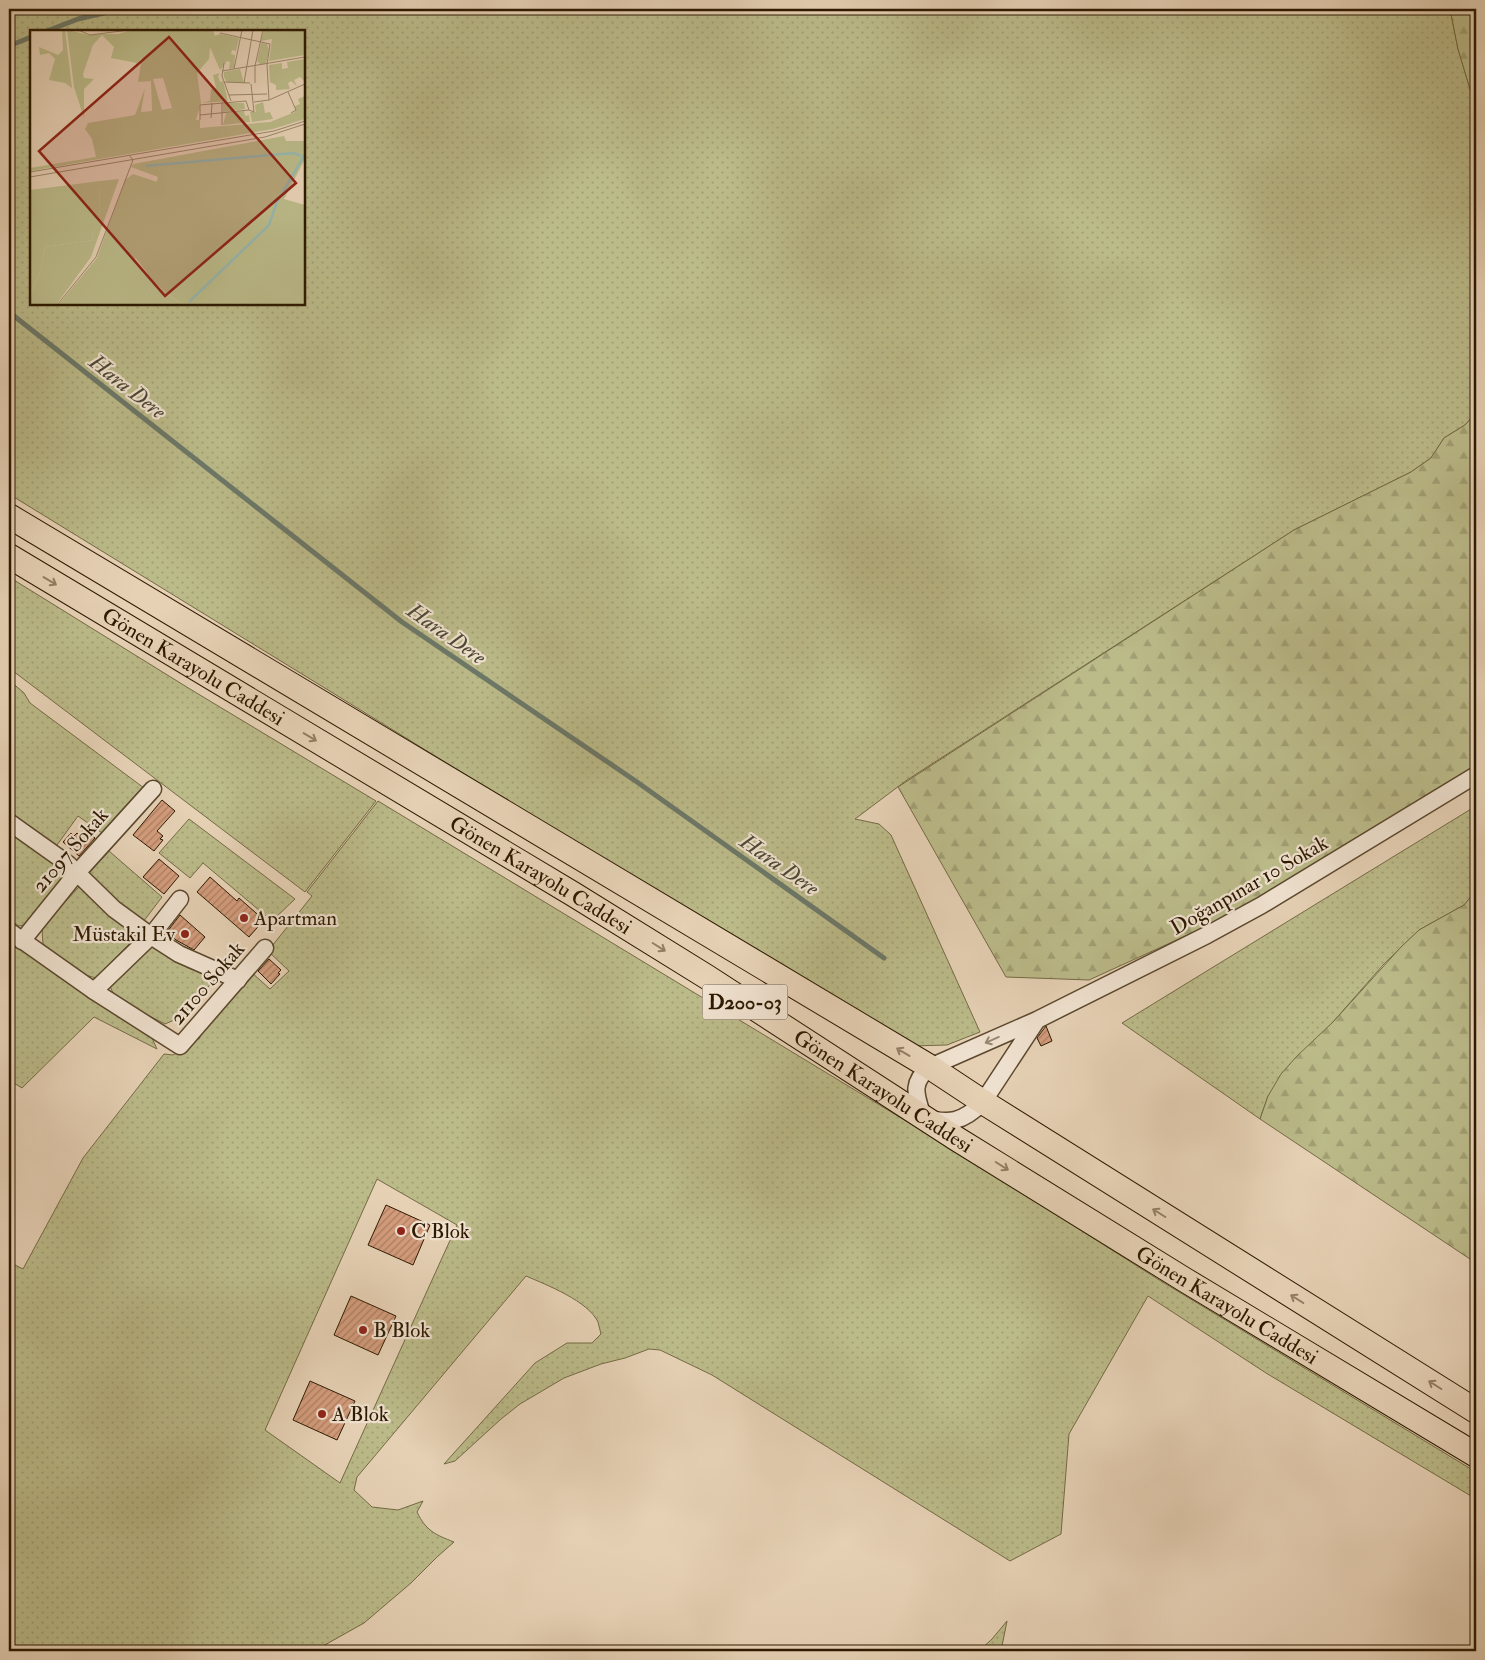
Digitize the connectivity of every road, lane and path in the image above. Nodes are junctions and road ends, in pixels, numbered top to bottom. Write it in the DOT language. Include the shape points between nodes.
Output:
graph roads {
  1 [pos="9,516"];
  2 [pos="9,556"];
  3 [pos="1476,774"];
  4 [pos="153,789"];
  5 [pos="9,822"];
  6 [pos="76,874"];
  7 [pos="180,899"];
  8 [pos="15,936"];
  9 [pos="152,936"];
  10 [pos="265,948"];
  11 [pos="238,980"];
  12 [pos="94,991"];
  13 [pos="1037,1020"];
  14 [pos="930,1068"];
  15 [pos="983,1102"];
  16 [pos="923,1116"];
  17 [pos="1476,1411"];
  18 [pos="1476,1455"];
  14 -- 1 [label="highway, Gönen Karayolu Caddesi / D200-03, one-way"];
  2 -- 16 [label="highway, Gönen Karayolu Caddesi / D200-03, one-way" via="573,894"];
  3 -- 13 [label="street, Doğanpınar 10 Sokak" via="1262,905"];
  4 -- 6 [label="street, 21097 Sokak"];
  5 -- 6 [label="street" via="68,864"];
  6 -- 8 [label="street, 21097 Sokak"];
  6 -- 9 [label="street" via="114,909"];
  7 -- 9 [label="street"];
  8 -- 12 [label="street"];
  9 -- 11 [label="street" via="179,954"];
  9 -- 12 [label="street"];
  10 -- 11 [label="street, 21100 Sokak"];
  11 -- 12 [label="street, 21100 Sokak" via="180,1046"];
  13 -- 14 [label="street, Doğanpınar 10 Sokak, one-way"];
  13 -- 15 [label="street"];
  14 -- 15 [label="highway, Gönen Karayolu Caddesi / D200-03"];
  14 -- 16 [label="street" via="921,1074 916,1085"];
  15 -- 16 [label="street" via="973,1112 957,1120 944,1121"];
  17 -- 15 [label="highway, Gönen Karayolu Caddesi / D200-03, one-way"];
  16 -- 18 [label="highway, Gönen Karayolu Caddesi / D200-03, one-way" via="1185,1280"];
}
